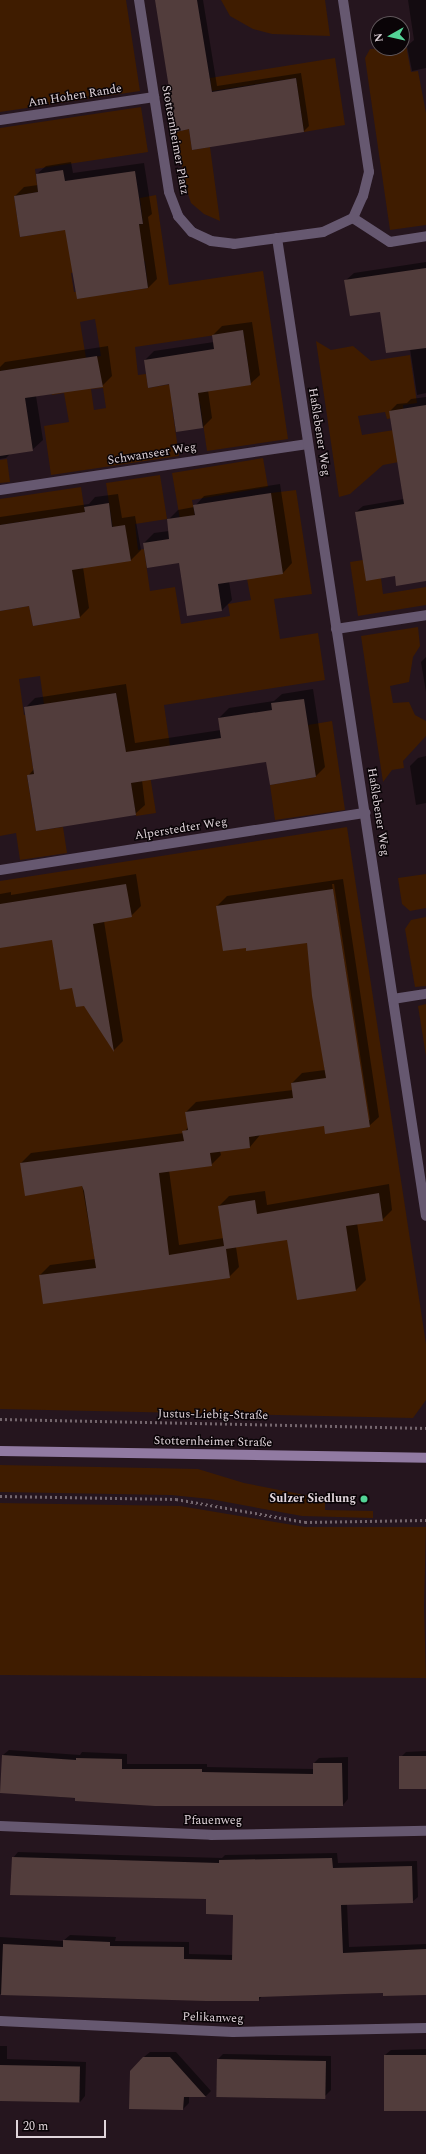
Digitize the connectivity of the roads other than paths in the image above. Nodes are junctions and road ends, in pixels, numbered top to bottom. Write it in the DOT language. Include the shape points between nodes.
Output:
graph roads {
  1 [pos="139,0"];
  2 [pos="343,0"];
  3 [pos="154,97"];
  4 [pos="0,120"];
  5 [pos="353,218"];
  6 [pos="426,236"];
  7 [pos="277,238"];
  8 [pos="308,444"];
  9 [pos="0,490"];
  10 [pos="426,616"];
  11 [pos="336,629"];
  12 [pos="366,813"];
  13 [pos="0,870"];
  14 [pos="426,994"];
  15 [pos="393,999"];
  16 [pos="426,1216"];
  17 [pos="0,1451"];
  18 [pos="426,1458"];
  19 [pos="0,1826"];
  20 [pos="426,1831"];
  21 [pos="0,2021"];
  22 [pos="426,2028"];
  1 -- 3 [label="street, Stotternheimer Platz"];
  2 -- 5 [label="street" via="369,172 363,196"];
  3 -- 4 [label="street, Am Hohen Rande"];
  3 -- 7 [label="street, Stotternheimer Platz" via="169,192 178,216 192,232 211,241 234,244"];
  5 -- 6 [label="street" via="390,242"];
  5 -- 7 [label="street, Stotternheimer Platz" via="323,232"];
  7 -- 8 [label="street, Haßlebener Weg"];
  8 -- 9 [label="street, Schwanseer Weg"];
  8 -- 11 [label="street, Haßlebener Weg"];
  10 -- 11 [label="street"];
  11 -- 12 [label="street, Haßlebener Weg"];
  12 -- 13 [label="street, Alperstedter Weg"];
  12 -- 15 [label="street, Haßlebener Weg"];
  14 -- 15 [label="street"];
  15 -- 16 [label="street, Haßlebener Weg"];
  17 -- 18 [label="main road, Stotternheimer Straße"];
  19 -- 20 [label="street, Pfauenweg" via="211,1835"];
  21 -- 22 [label="street, Pelikanweg" via="233,2032"];
}
